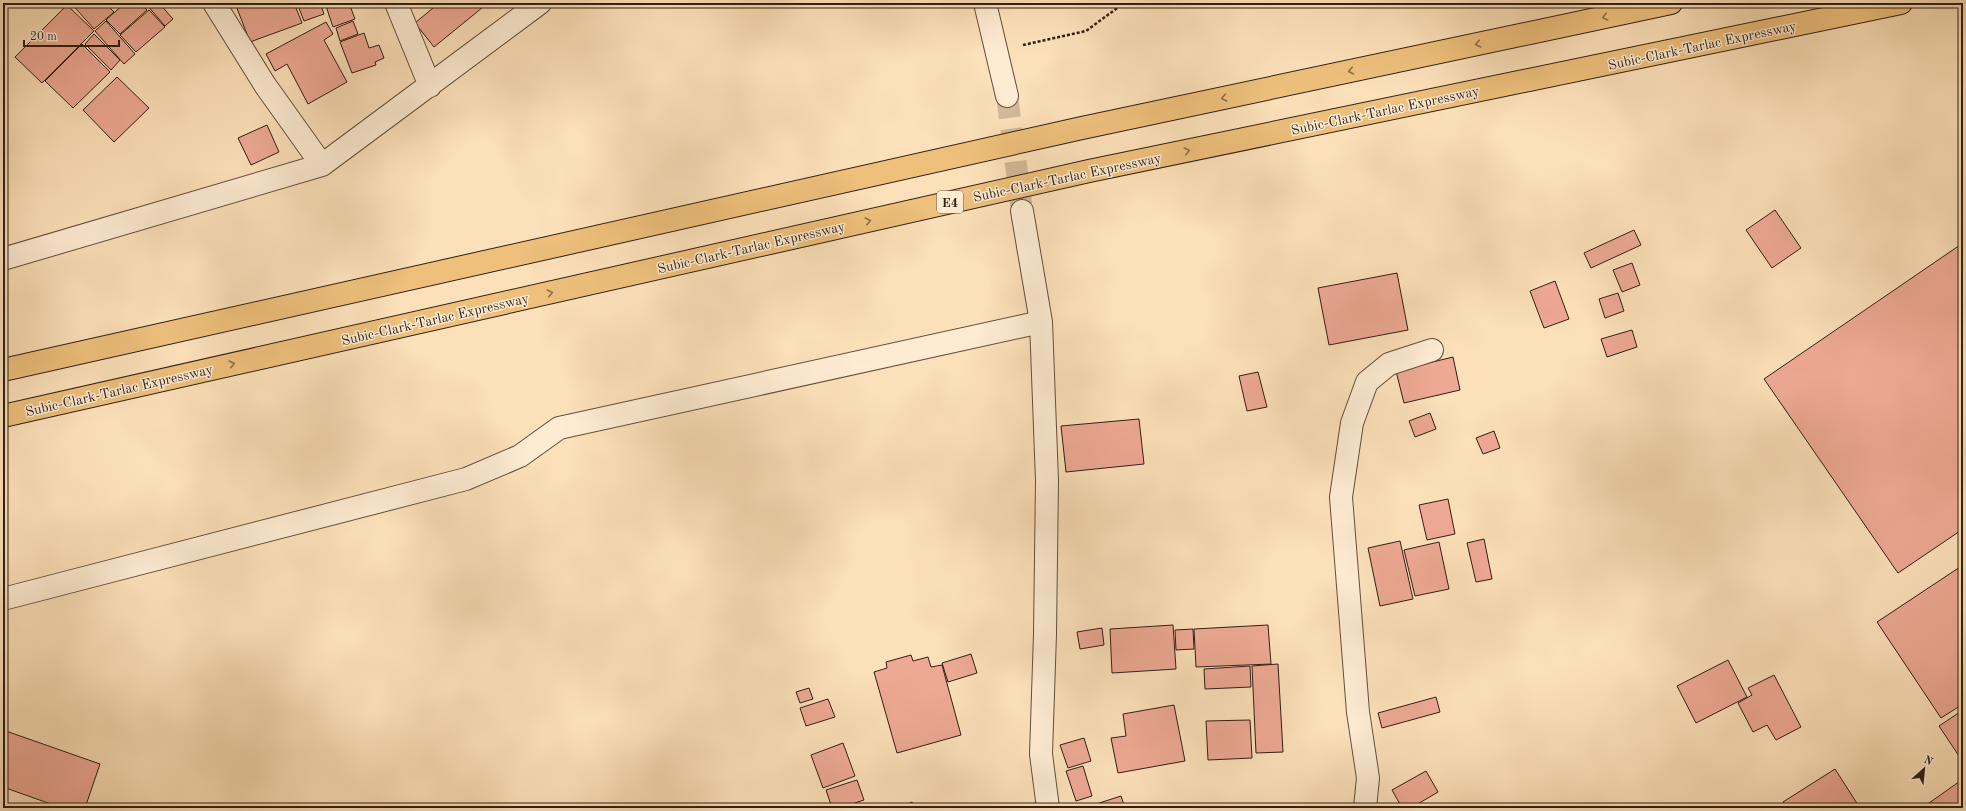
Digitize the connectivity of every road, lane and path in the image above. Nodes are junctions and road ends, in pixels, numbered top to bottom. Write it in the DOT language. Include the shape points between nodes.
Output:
graph roads {
  1 [pos="214,3"];
  2 [pos="396,3"];
  3 [pos="540,3"];
  4 [pos="985,3"];
  5 [pos="1124,3"];
  6 [pos="1671,3"];
  7 [pos="1901,3"];
  8 [pos="997,51"];
  9 [pos="430,86"];
  10 [pos="1007,96"];
  11 [pos="322,165"];
  12 [pos="1022,211"];
  13 [pos="3,259"];
  14 [pos="1041,322"];
  15 [pos="1432,350"];
  16 [pos="3,370"];
  17 [pos="3,416"];
  18 [pos="3,599"];
  19 [pos="1048,808"];
  20 [pos="1365,808"];
  1 -- 11 [label="street" via="265,85"];
  2 -- 9 [label="street"];
  3 -- 9 [label="street"];
  4 -- 8 [label="street"];
  5 -- 8 [label="path" via="1086,31"];
  6 -- 16 [label="highway, one-way" via="1090,126"];
  17 -- 7 [label="highway, Subic-Clark-Tarlac Expressway / E4, one-way" via="1089,171"];
  8 -- 10 [label="street"];
  9 -- 11 [label="street"];
  11 -- 13 [label="street"];
  12 -- 14 [label="street"];
  14 -- 18 [label="street" via="559,428 520,456 466,479"];
  14 -- 19 [label="street" via="1047,481 1041,754"];
  15 -- 20 [label="street" via="1389,364 1367,382 1352,423 1341,496 1358,712 1368,778"];
}
